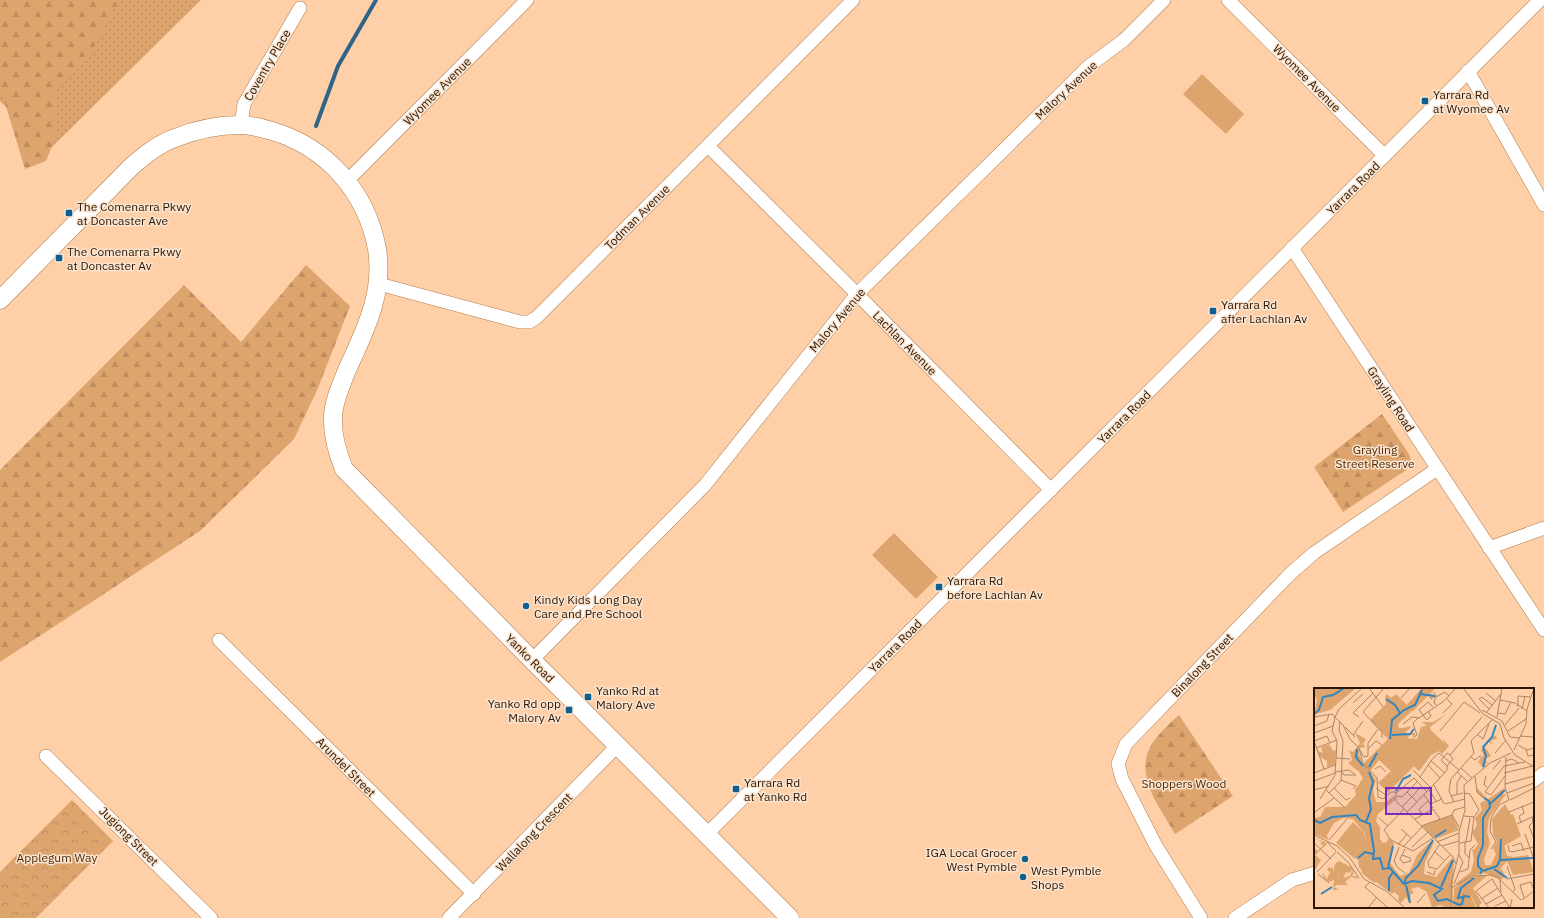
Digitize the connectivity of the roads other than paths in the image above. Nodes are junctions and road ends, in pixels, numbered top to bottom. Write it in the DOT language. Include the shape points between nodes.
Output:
graph roads {
  1 [pos="527,0"];
  2 [pos="853,0"];
  3 [pos="1164,0"];
  4 [pos="1228,0"];
  5 [pos="1532,3"];
  6 [pos="300,8"];
  7 [pos="1468,71"];
  8 [pos="241,125"];
  9 [pos="708,146"];
  10 [pos="1385,156"];
  11 [pos="347,181"];
  12 [pos="1544,205"];
  13 [pos="1292,248"];
  14 [pos="379,284"];
  15 [pos="857,294"];
  16 [pos="1,296"];
  17 [pos="1437,468"];
  18 [pos="1051,490"];
  19 [pos="1544,528"];
  20 [pos="1489,548"];
  21 [pos="1544,630"];
  22 [pos="219,640"];
  23 [pos="532,660"];
  24 [pos="618,745"];
  25 [pos="46,756"];
  26 [pos="1544,773"];
  27 [pos="1534,780"];
  28 [pos="707,834"];
  29 [pos="1314,872"];
  30 [pos="474,894"];
  31 [pos="211,918"];
  32 [pos="450,918"];
  33 [pos="790,918"];
  34 [pos="1201,918"];
  35 [pos="1235,918"];
  1 -- 11 [label="street, Wyomee Avenue"];
  2 -- 9 [label="street, Todman Avenue"];
  3 -- 15 [label="street, Malory Avenue" via="1124,40 1089,66"];
  4 -- 10 [label="street, Wyomee Avenue"];
  5 -- 7 [label="street, Yarrara Road"];
  6 -- 8 [label="street, Coventry Place" via="244,104"];
  7 -- 10 [label="street, Yarrara Road"];
  7 -- 12 [label="street"];
  8 -- 11 [label="main road, Yanko Road" via="286,135 302,143 321,155"];
  8 -- 16 [label="main road, Yanko Road" via="218,126 196,131 173,138 153,149 132,166"];
  9 -- 14 [label="street, Todman Avenue" via="536,318 528,322"];
  9 -- 15 [label="street, Lachlan Avenue"];
  10 -- 13 [label="street, Yarrara Road"];
  11 -- 14 [label="main road, Yanko Road" via="364,207 372,229 377,250"];
  13 -- 17 [label="street, Grayling Road"];
  13 -- 18 [label="street, Yarrara Road"];
  14 -- 23 [label="main road, Yanko Road" via="369,320 338,393 333,415 334,435 344,469"];
  15 -- 18 [label="street, Lachlan Avenue"];
  15 -- 23 [label="street, Malory Avenue" via="705,484"];
  17 -- 20 [label="street, Grayling Road"];
  17 -- 34 [label="street, Binalong Street" via="1314,553 1126,744 1118,764 1122,779 1156,846"];
  18 -- 28 [label="street, Yarrara Road"];
  19 -- 20 [label="street"];
  20 -- 21 [label="street, Grayling Road"];
  22 -- 30 [label="street, Arundel Street"];
  23 -- 24 [label="main road, Yanko Road"];
  24 -- 28 [label="main road, Yanko Road"];
  24 -- 30 [label="street, Wallalong Crescent"];
  25 -- 31 [label="street, Jugiong Street"];
  26 -- 27 [label="street"];
  28 -- 33 [label="main road, Yanko Road"];
  29 -- 35 [label="street" via="1292,880"];
  30 -- 32 [label="street, Wallalong Crescent"];
}
